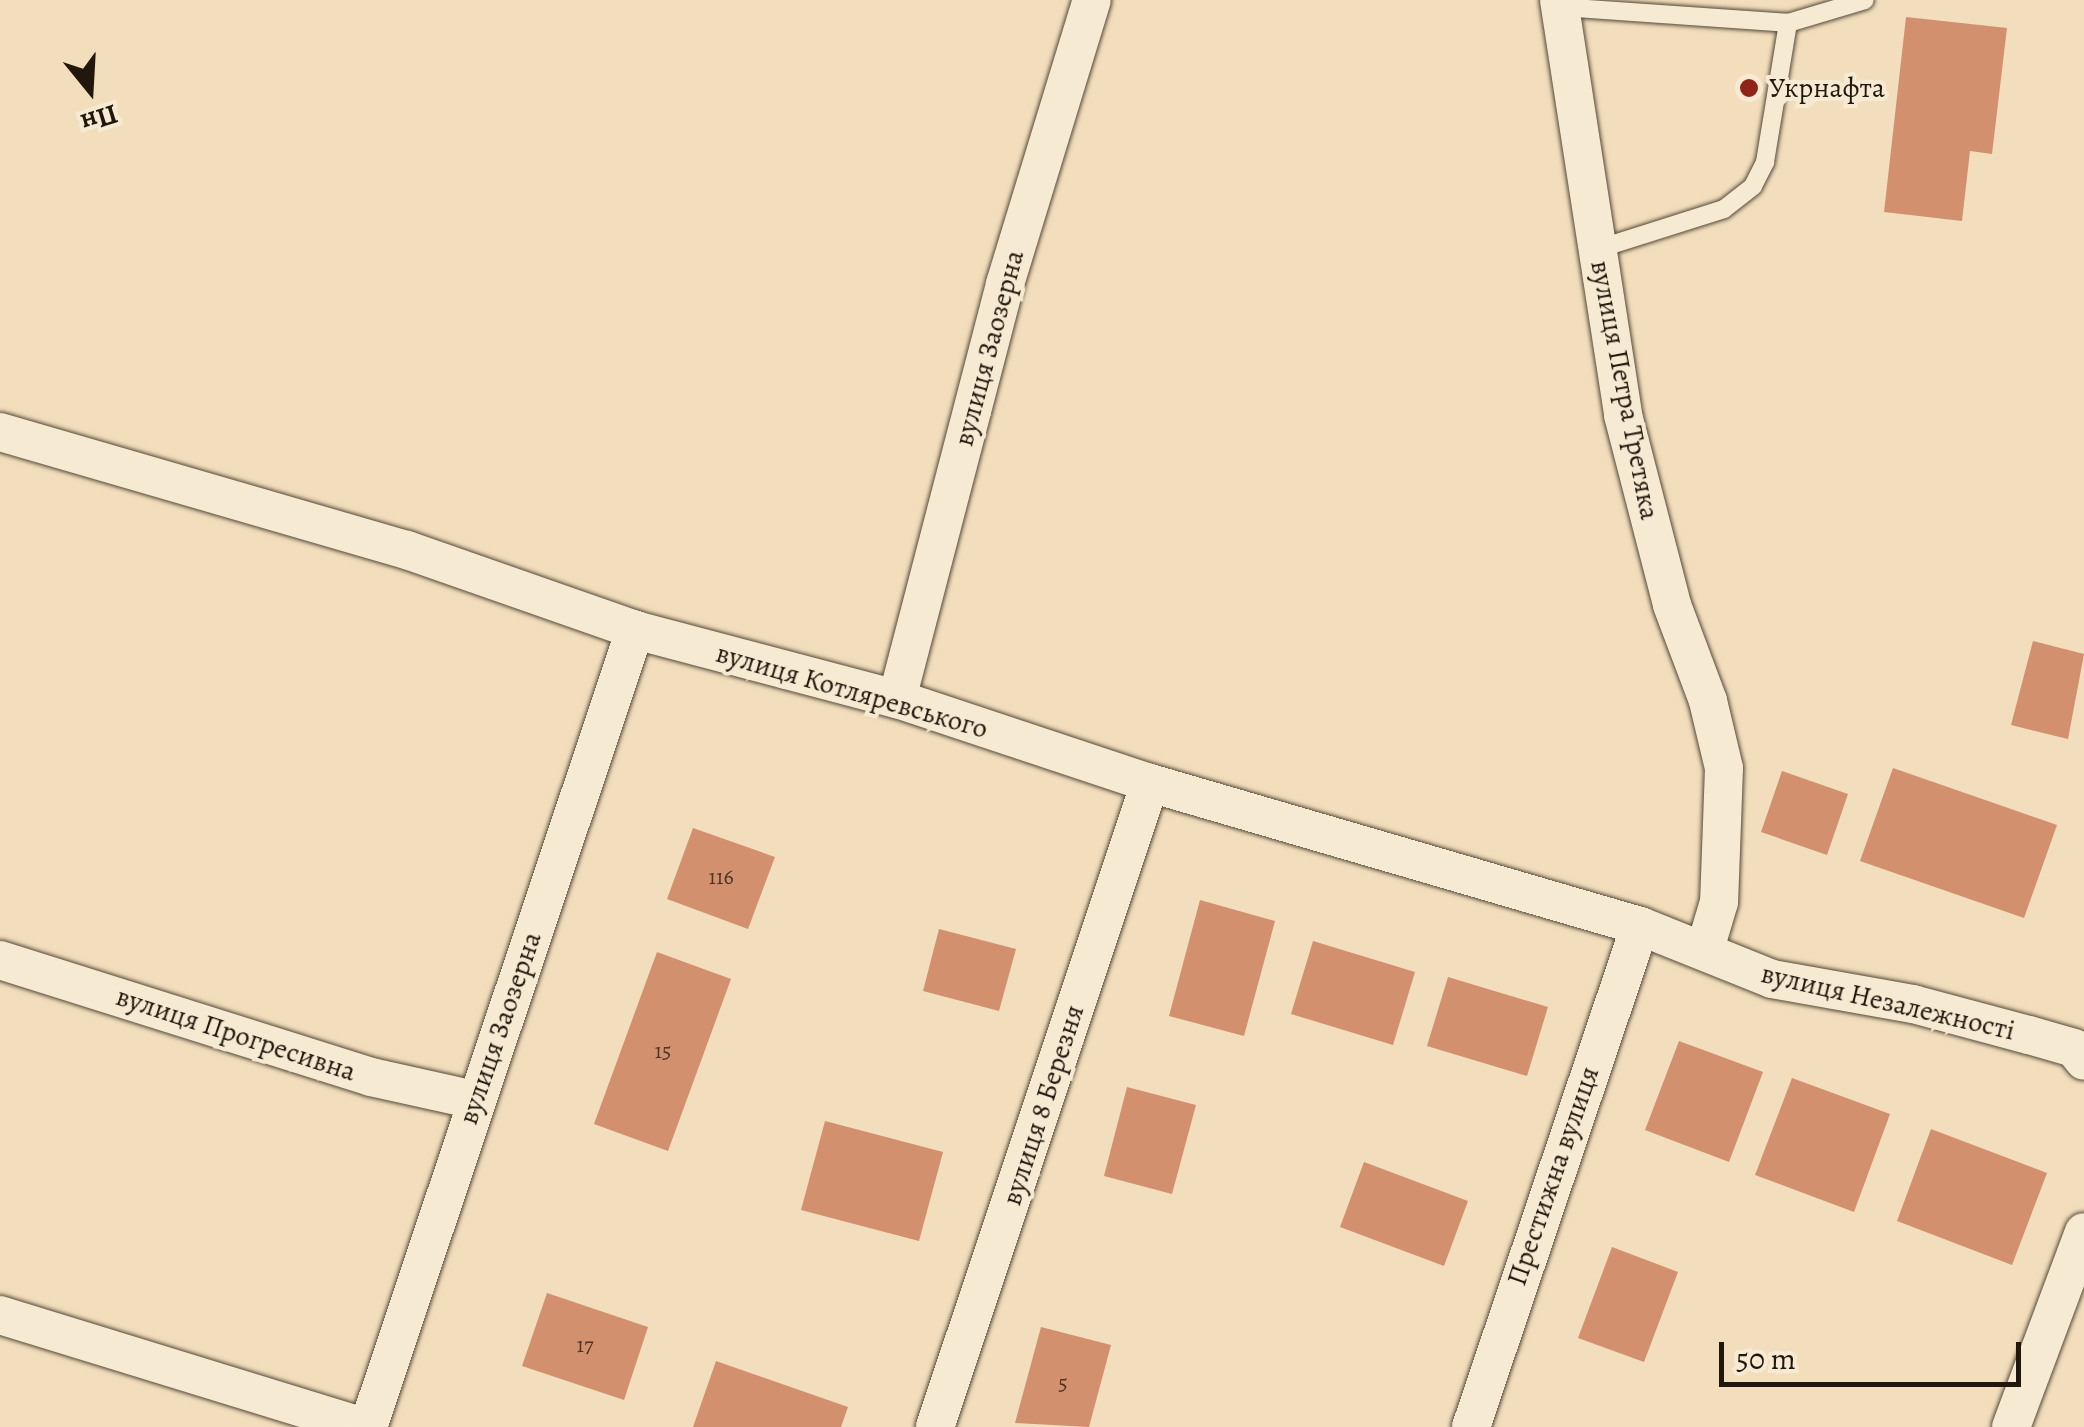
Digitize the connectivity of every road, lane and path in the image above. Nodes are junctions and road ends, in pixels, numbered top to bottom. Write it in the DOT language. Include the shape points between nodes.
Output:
graph roads {
  1 [pos="1092,0"];
  2 [pos="1865,0"];
  3 [pos="1559,4"];
  4 [pos="1788,22"];
  5 [pos="1598,249"];
  6 [pos="0,432"];
  7 [pos="635,630"];
  8 [pos="896,699"];
  9 [pos="1150,783"];
  10 [pos="1640,926"];
  11 [pos="1705,949"];
  12 [pos="0,960"];
  13 [pos="2081,1054"];
  14 [pos="475,1100"];
  15 [pos="2084,1232"];
  16 [pos="0,1315"];
  17 [pos="366,1427"];
  18 [pos="935,1427"];
  19 [pos="1470,1427"];
  20 [pos="2011,1427"];
  1 -- 8 [label="street, вулиця Заозерна" via="1005,284"];
  2 -- 4 [label="lane"];
  3 -- 4 [label="lane"];
  3 -- 5 [label="street, вулиця Петра Третяка"];
  4 -- 5 [label="lane" via="1766,162 1753,186 1724,208"];
  5 -- 11 [label="street, вулиця Петра Третяка" via="1644,504 1724,768 1719,902"];
  6 -- 7 [label="street, вулиця Котляревського" via="407,550"];
  7 -- 8 [label="street, вулиця Котляревського"];
  7 -- 14 [label="street, вулиця Заозерна"];
  8 -- 9 [label="street, вулиця Котляревського"];
  9 -- 10 [label="street, вулиця Котляревського"];
  9 -- 18 [label="street, вулиця 8 Березня"];
  10 -- 11 [label="street, вулиця Котляревського"];
  10 -- 19 [label="street, Престижна вулиця"];
  11 -- 13 [label="street, вулиця Незалежності" via="1772,979 1913,1004"];
  12 -- 14 [label="street, вулиця Прогресивна" via="371,1077"];
  14 -- 17 [label="street, вулиця Заозерна"];
  15 -- 20 [label="street"];
  16 -- 17 [label="street"];
}
